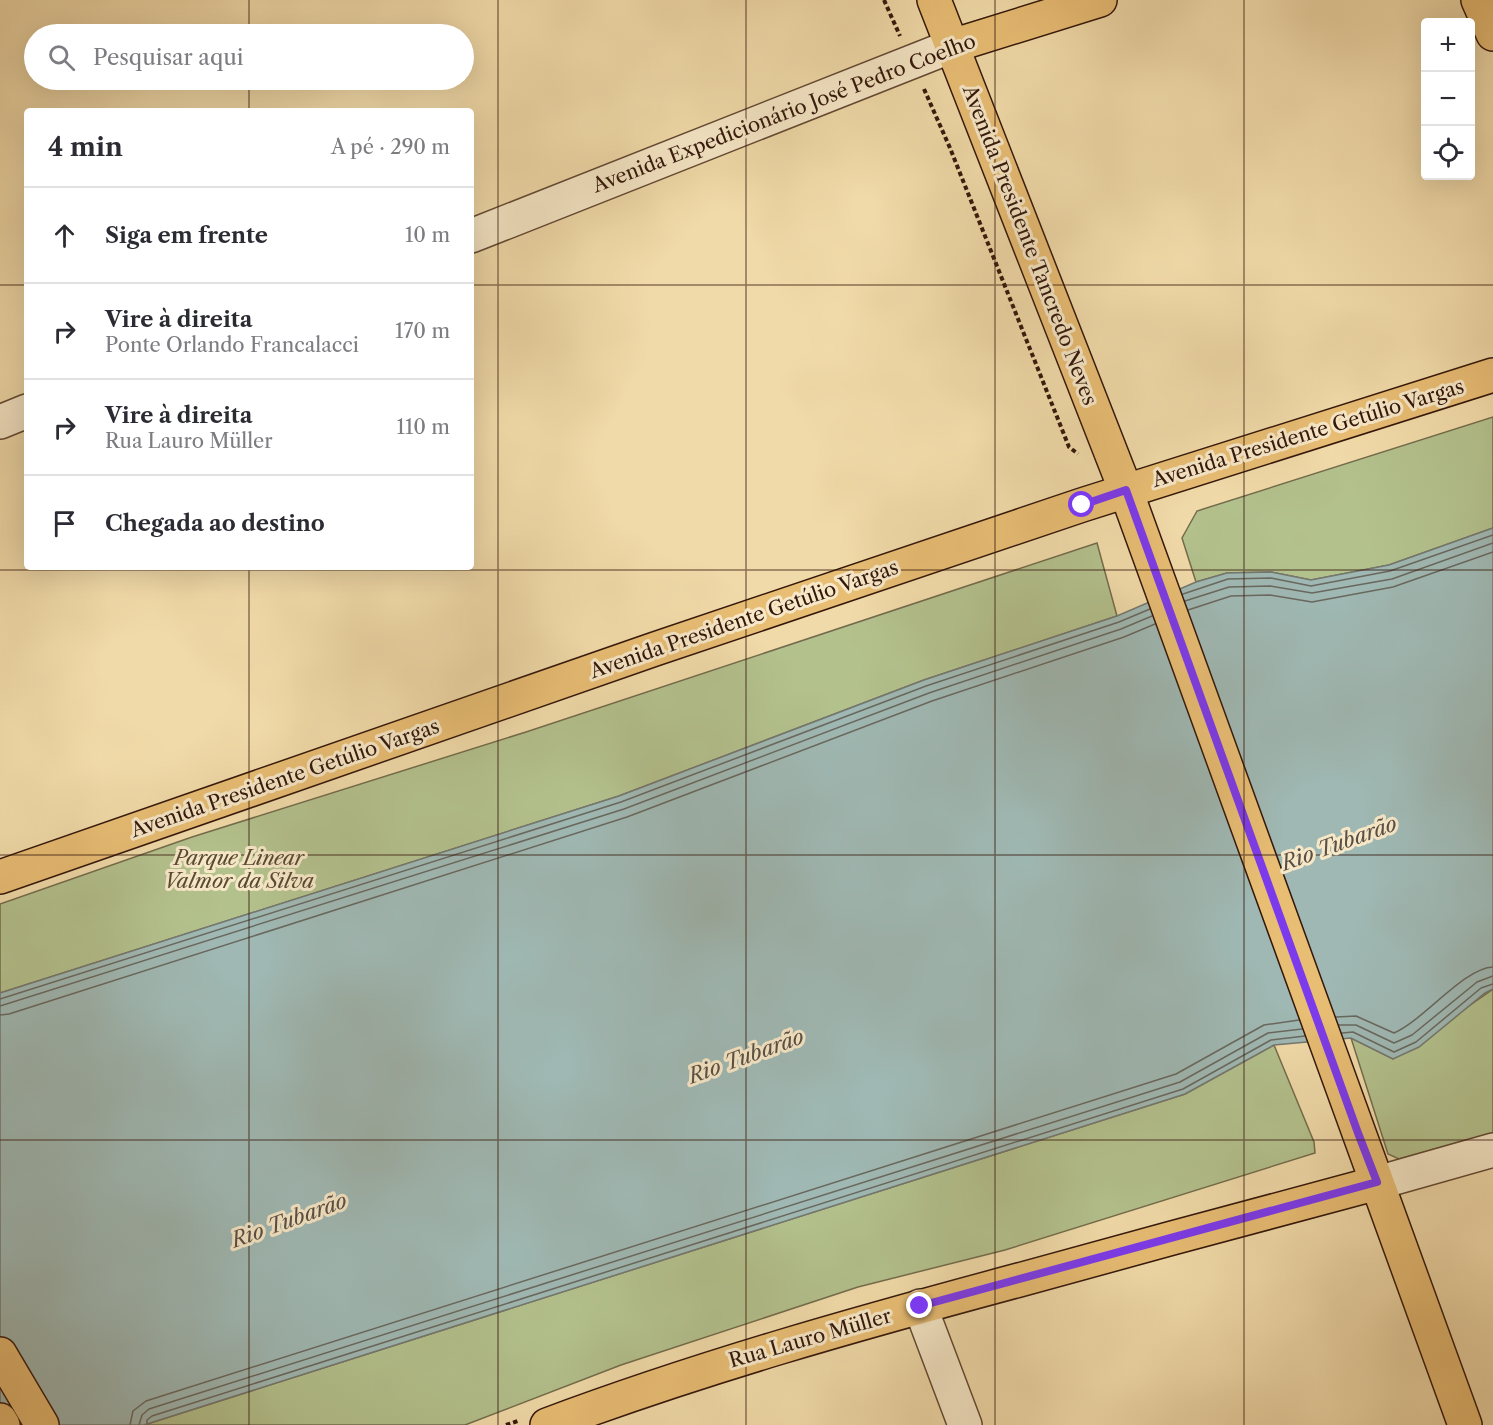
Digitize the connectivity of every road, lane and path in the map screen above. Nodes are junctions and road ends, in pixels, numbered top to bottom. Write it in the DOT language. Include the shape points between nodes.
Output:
graph roads {
  1 [pos="884,0"];
  2 [pos="934,0"];
  3 [pos="1100,0"];
  4 [pos="1478,0"];
  5 [pos="1493,34"];
  6 [pos="952,46"];
  7 [pos="912,62"];
  8 [pos="474,235"];
  9 [pos="1493,375"];
  10 [pos="24,412"];
  11 [pos="0,422"];
  12 [pos="1078,454"];
  13 [pos="1126,490"];
  14 [pos="0,877"];
  15 [pos="1493,1150"];
  16 [pos="1377,1182"];
  17 [pos="920,1306"];
  18 [pos="0,1354"];
  19 [pos="0,1420"];
  20 [pos="3,1425"];
  21 [pos="42,1425"];
  22 [pos="547,1425"];
  23 [pos="964,1425"];
  24 [pos="1465,1425"];
  1 -- 7 [label="path"];
  2 -- 6 [label="main road, Avenida Presidente Tancredo Neves"];
  3 -- 6 [label="main road, Avenida Expedicionário José Pedro Coelho"];
  4 -- 5 [label="main road"];
  6 -- 7 [label="street, Avenida Expedicionário José Pedro Coelho"];
  6 -- 13 [label="main road, Avenida Presidente Tancredo Neves"];
  7 -- 8 [label="street, Avenida Expedicionário José Pedro Coelho"];
  7 -- 12 [label="path" via="1069,447"];
  9 -- 13 [label="main road, Avenida Presidente Getúlio Vargas"];
  10 -- 11 [label="street"];
  13 -- 14 [label="main road, Avenida Presidente Getúlio Vargas"];
  13 -- 16 [label="main road, Avenida Presidente Tancredo Neves"];
  15 -- 16 [label="street, Rua Lauro Müller"];
  16 -- 17 [label="main road, Rua Lauro Müller"];
  16 -- 24 [label="main road, Avenida Presidente Tancredo Neves"];
  17 -- 22 [label="main road, Rua Lauro Müller" via="697,1371"];
  17 -- 23 [label="street"];
  18 -- 21 [label="main road"];
  19 -- 20 [label="main road"];
}
